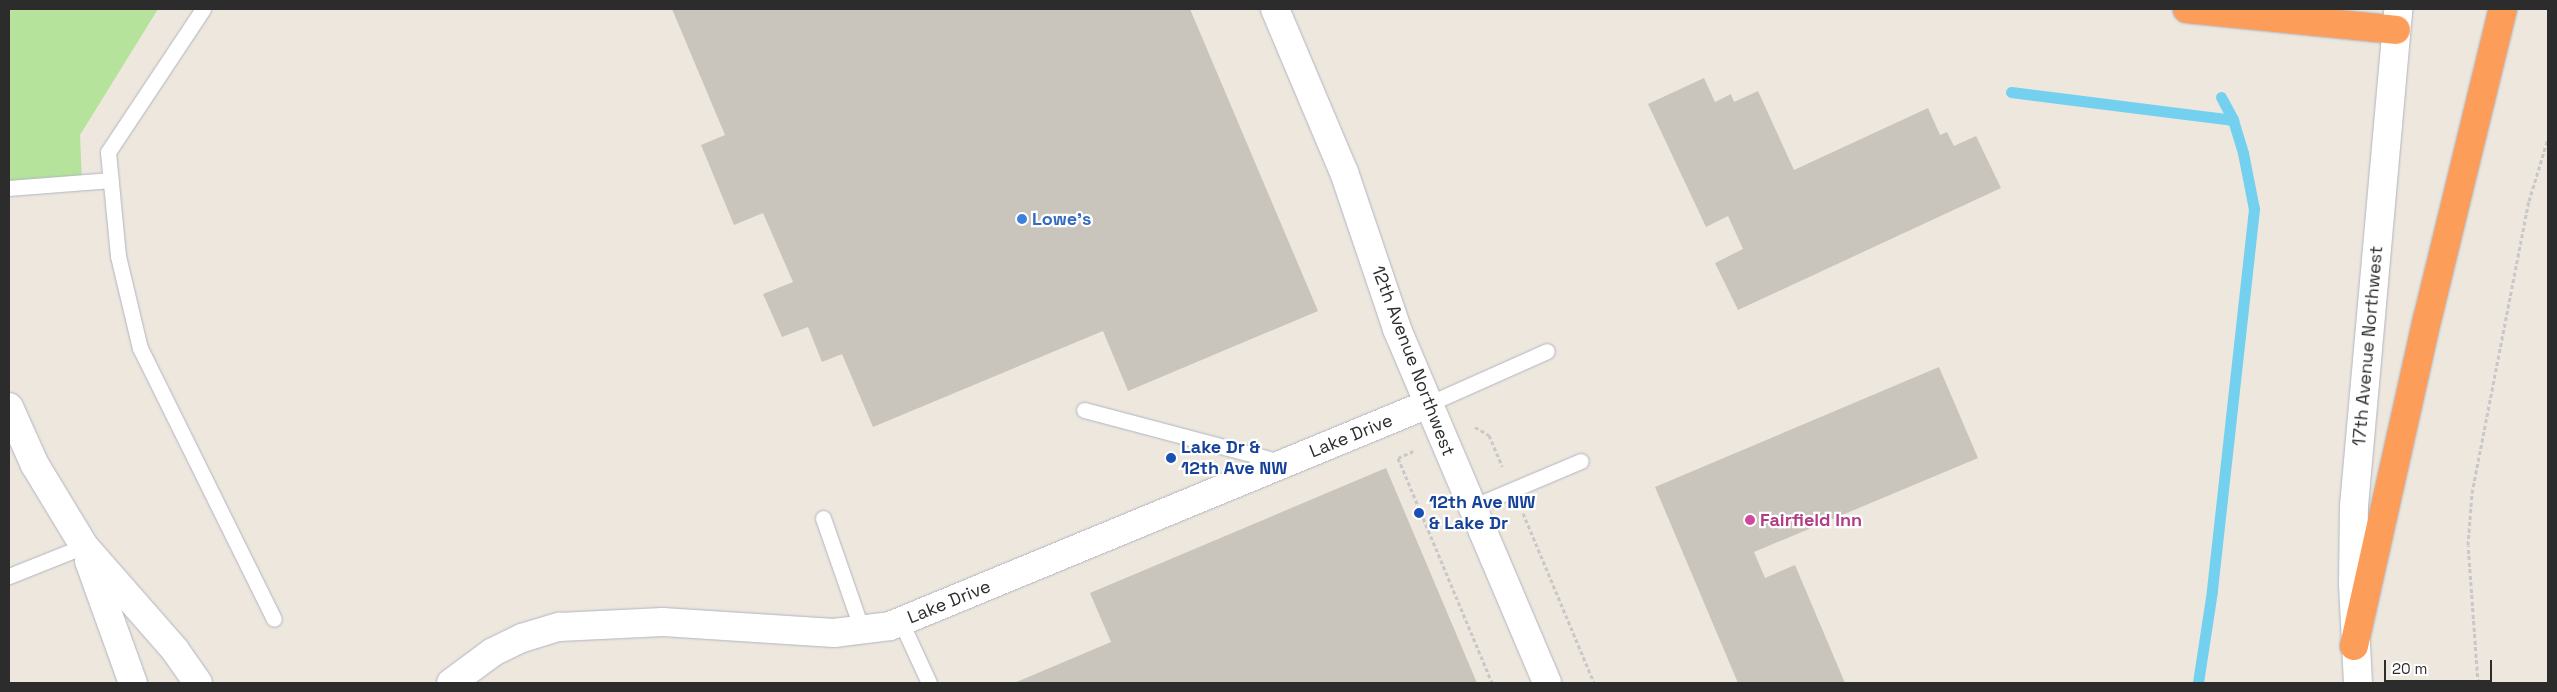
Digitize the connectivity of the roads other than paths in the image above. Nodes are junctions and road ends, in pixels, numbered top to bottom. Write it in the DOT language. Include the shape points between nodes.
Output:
graph roads {
  1 [pos="203,9"];
  2 [pos="1275,9"];
  3 [pos="2187,9"];
  4 [pos="2503,9"];
  5 [pos="2397,19"];
  6 [pos="111,180"];
  7 [pos="9,188"];
  8 [pos="1547,351"];
  9 [pos="1428,404"];
  10 [pos="9,407"];
  11 [pos="1084,410"];
  12 [pos="1581,461"];
  13 [pos="1285,463"];
  14 [pos="1472,507"];
  15 [pos="823,518"];
  16 [pos="84,546"];
  17 [pos="9,576"];
  18 [pos="274,619"];
  19 [pos="901,622"];
  20 [pos="862,630"];
  21 [pos="2354,646"];
  22 [pos="133,683"];
  23 [pos="198,683"];
  24 [pos="451,683"];
  25 [pos="929,683"];
  26 [pos="1547,683"];
  27 [pos="2358,683"];
  1 -- 6 [label="lane" via="108,152"];
  2 -- 9 [label="street, 12th Avenue Northwest" via="1344,172 1397,329"];
  3 -- 5 [label="highway"];
  4 -- 21 [label="highway" via="2426,325"];
  5 -- 21 [label="street, 17th Avenue Northwest" via="2354,506"];
  6 -- 7 [label="lane"];
  6 -- 18 [label="lane" via="118,256 140,348"];
  8 -- 9 [label="lane"];
  9 -- 13 [label="street, Lake Drive"];
  9 -- 14 [label="street, 12th Avenue Northwest"];
  10 -- 16 [label="street" via="35,464"];
  11 -- 13 [label="lane"];
  12 -- 14 [label="lane"];
  13 -- 19 [label="street, Lake Drive"];
  14 -- 26 [label="street, 12th Avenue Northwest"];
  15 -- 20 [label="lane"];
  16 -- 17 [label="lane"];
  16 -- 22 [label="street"];
  16 -- 23 [label="street" via="175,650"];
  19 -- 20 [label="street, Lake Drive"];
  19 -- 25 [label="lane"];
  20 -- 24 [label="street, Lake Drive" via="834,633 663,622 559,627 522,638 492,652"];
  21 -- 27 [label="street, 17th Avenue Northwest"];
}
